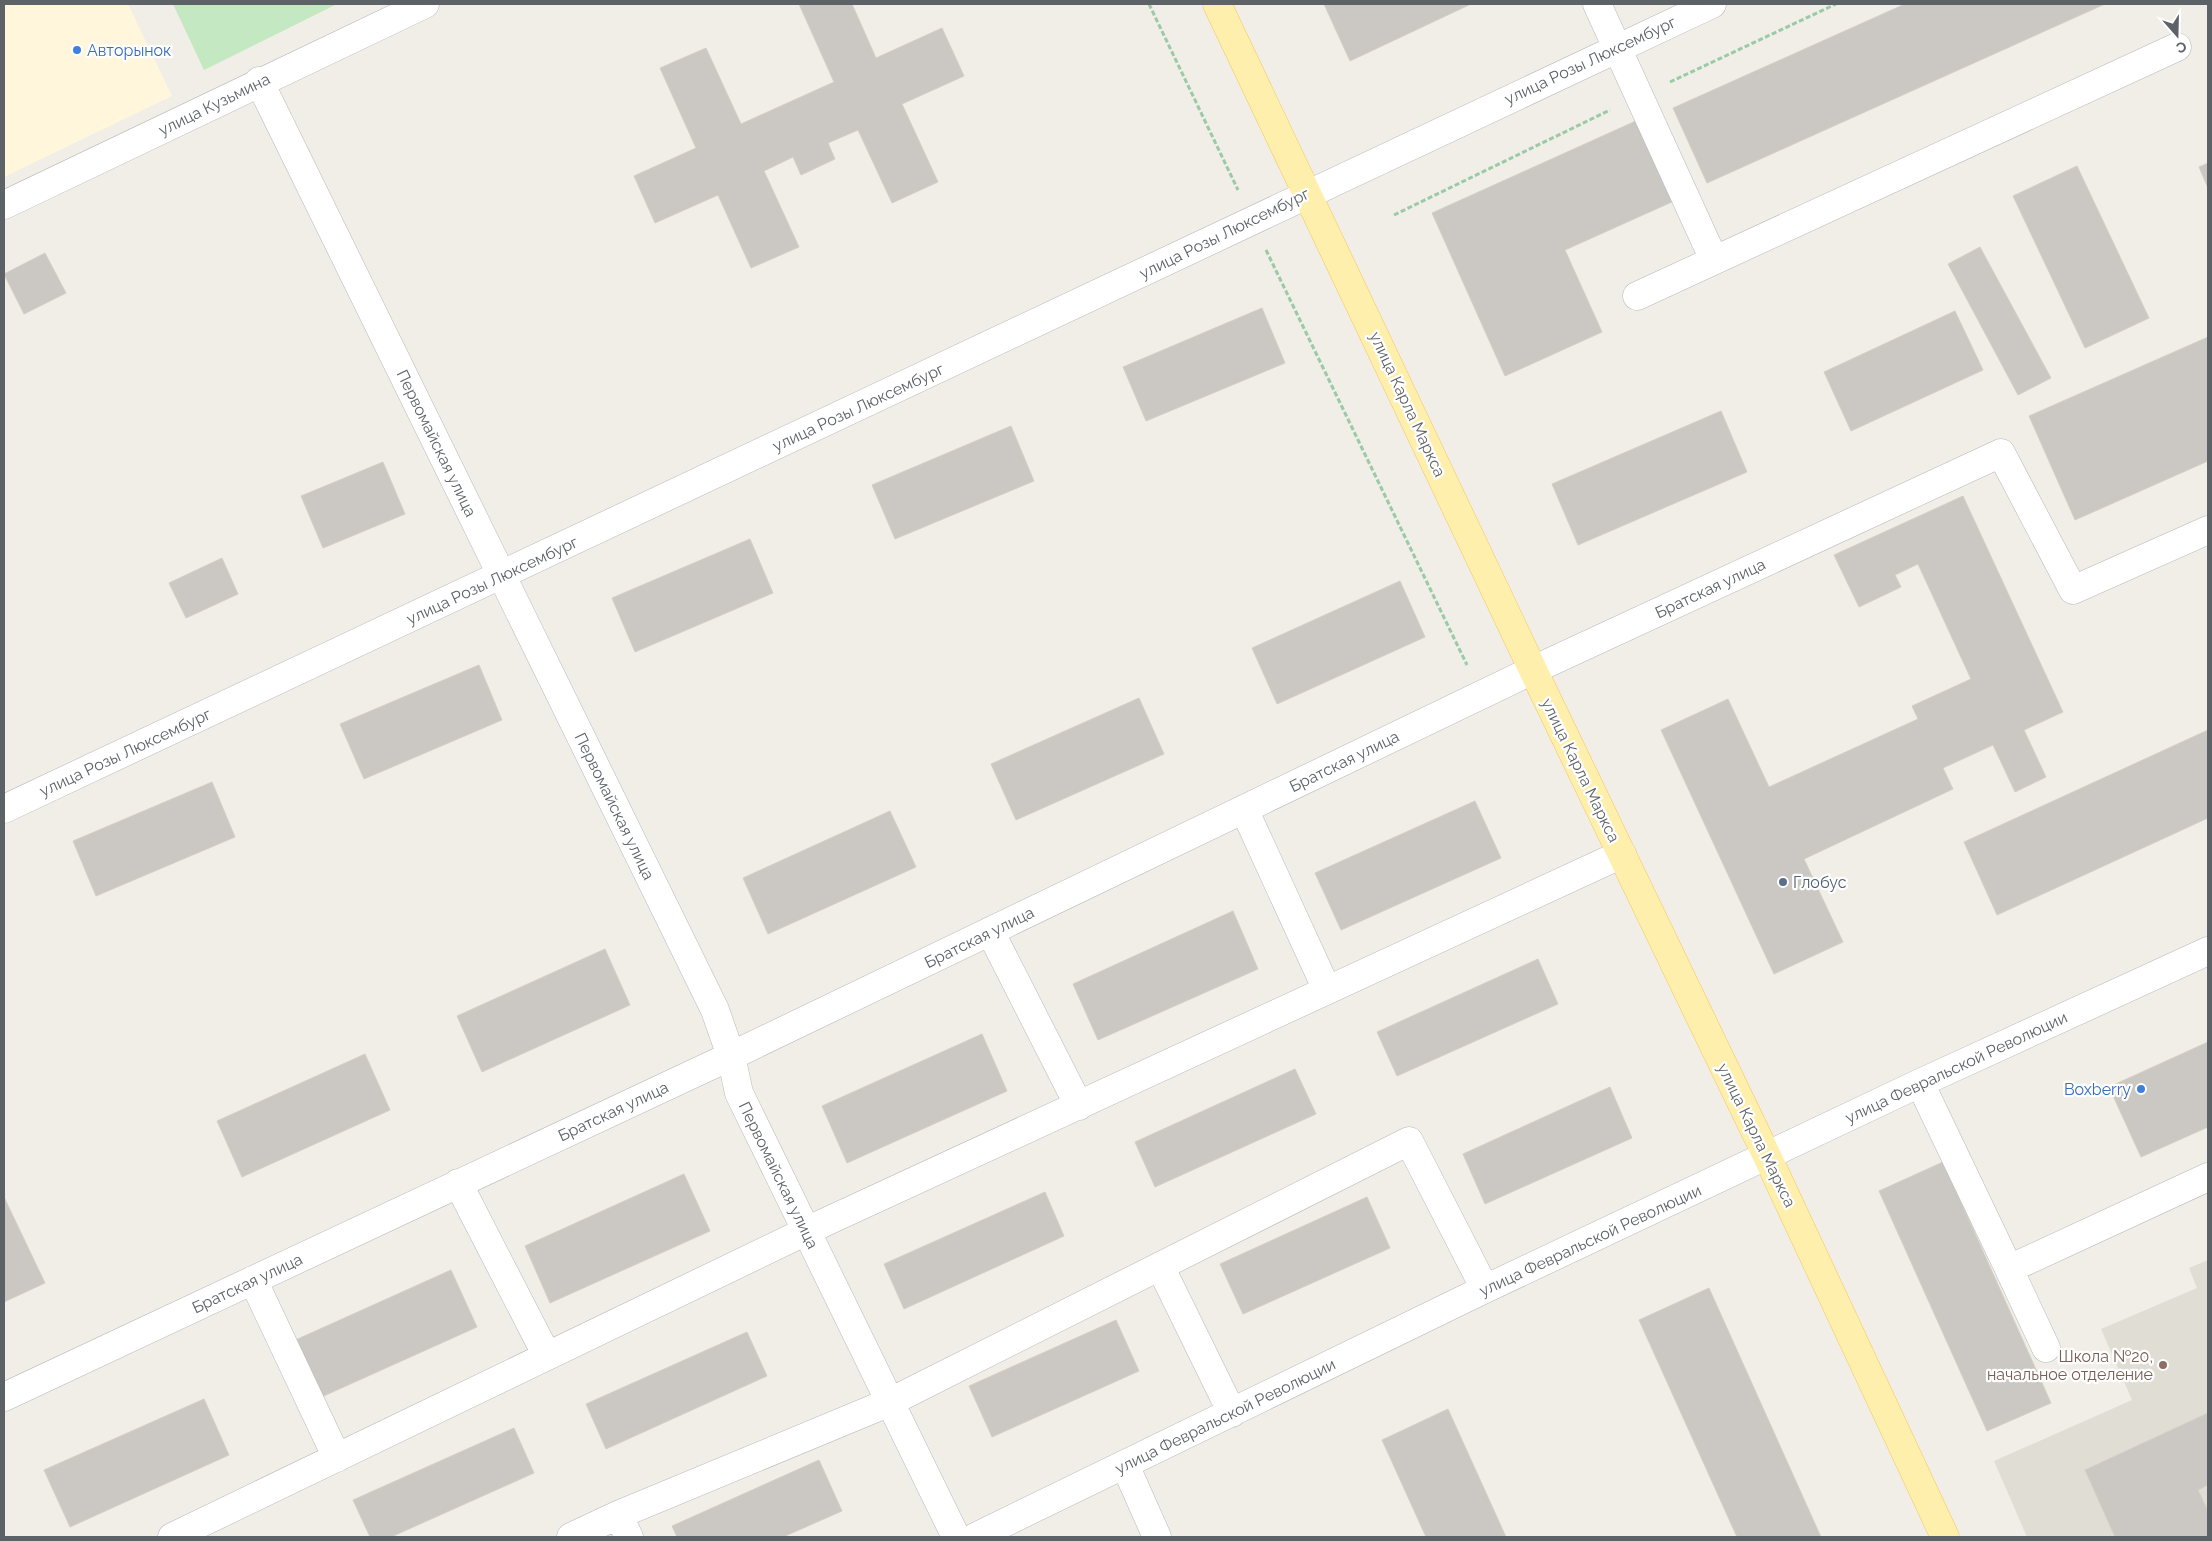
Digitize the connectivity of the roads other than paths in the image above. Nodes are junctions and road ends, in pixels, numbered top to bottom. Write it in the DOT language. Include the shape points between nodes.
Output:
graph roads {
  1 [pos="425,4"];
  2 [pos="1217,4"];
  3 [pos="1597,4"];
  4 [pos="1712,4"];
  5 [pos="2177,47"];
  6 [pos="1617,48"];
  7 [pos="259,81"];
  8 [pos="1308,192"];
  9 [pos="4,205"];
  10 [pos="1714,260"];
  11 [pos="1637,296"];
  12 [pos="2208,530"];
  13 [pos="502,576"];
  14 [pos="1533,670"];
  15 [pos="4,809"];
  16 [pos="1244,809"];
  17 [pos="1622,854"];
  18 [pos="990,931"];
  19 [pos="2208,951"];
  20 [pos="1327,990"];
  21 [pos="730,1056"];
  22 [pos="1920,1083"];
  23 [pos="1078,1106"];
  24 [pos="1767,1156"];
  25 [pos="2208,1177"];
  26 [pos="458,1184"];
  27 [pos="807,1232"];
  28 [pos="1160,1266"];
  29 [pos="2009,1269"];
  30 [pos="252,1280"];
  31 [pos="1485,1289"];
  32 [pos="2046,1348"];
  33 [pos="547,1356"];
  34 [pos="4,1397"];
  35 [pos="890,1402"];
  36 [pos="1232,1413"];
  37 [pos="337,1458"];
  38 [pos="1125,1465"];
  39 [pos="624,1526"];
  40 [pos="172,1537"];
  41 [pos="571,1537"];
  42 [pos="956,1537"];
  43 [pos="975,1537"];
  44 [pos="1157,1537"];
  45 [pos="1945,1537"];
  1 -- 7 [label="street, улица Кузьмина"];
  2 -- 8 [label="main road, улица Карла Маркса"];
  3 -- 6 [label="street"];
  4 -- 6 [label="street, улица Розы Люксембург"];
  5 -- 10 [label="street"];
  6 -- 8 [label="street, улица Розы Люксембург"];
  6 -- 10 [label="street"];
  7 -- 9 [label="street, улица Кузьмина"];
  7 -- 13 [label="street, Первомайская улица"];
  8 -- 13 [label="street, улица Розы Люксембург"];
  8 -- 14 [label="main road, улица Карла Маркса"];
  10 -- 11 [label="street"];
  12 -- 14 [label="street, Братская улица" via="2073,590 2001,453"];
  13 -- 15 [label="street, улица Розы Люксембург"];
  13 -- 21 [label="street, Первомайская улица" via="715,1010"];
  14 -- 16 [label="street, Братская улица"];
  14 -- 17 [label="main road, улица Карла Маркса"];
  16 -- 18 [label="street, Братская улица"];
  16 -- 20 [label="street"];
  17 -- 20 [label="street"];
  17 -- 24 [label="main road, улица Карла Маркса"];
  18 -- 21 [label="street, Братская улица"];
  18 -- 23 [label="street"];
  19 -- 22 [label="street, улица Февральской Революции"];
  20 -- 23 [label="street"];
  21 -- 26 [label="street, Братская улица"];
  21 -- 27 [label="street, Первомайская улица" via="739,1093"];
  22 -- 24 [label="street, улица Февральской Революции"];
  22 -- 29 [label="street"];
  23 -- 27 [label="street"];
  24 -- 31 [label="street, улица Февральской Революции"];
  24 -- 45 [label="main road, улица Карла Маркса"];
  25 -- 29 [label="street"];
  26 -- 30 [label="street, Братская улица"];
  26 -- 33 [label="street"];
  27 -- 33 [label="street"];
  27 -- 35 [label="street, Первомайская улица"];
  28 -- 31 [label="street" via="1409,1141"];
  28 -- 35 [label="street"];
  28 -- 36 [label="street"];
  29 -- 32 [label="street"];
  30 -- 34 [label="street, Братская улица"];
  30 -- 37 [label="street"];
  31 -- 36 [label="street, улица Февральской Революции"];
  33 -- 37 [label="street"];
  35 -- 39 [label="street"];
  35 -- 42 [label="street, Первомайская улица"];
  36 -- 38 [label="street, улица Февральской Революции"];
  37 -- 40 [label="street"];
  38 -- 43 [label="street, улица Февральской Революции"];
  38 -- 44 [label="street"];
  39 -- 41 [label="street"];
}
